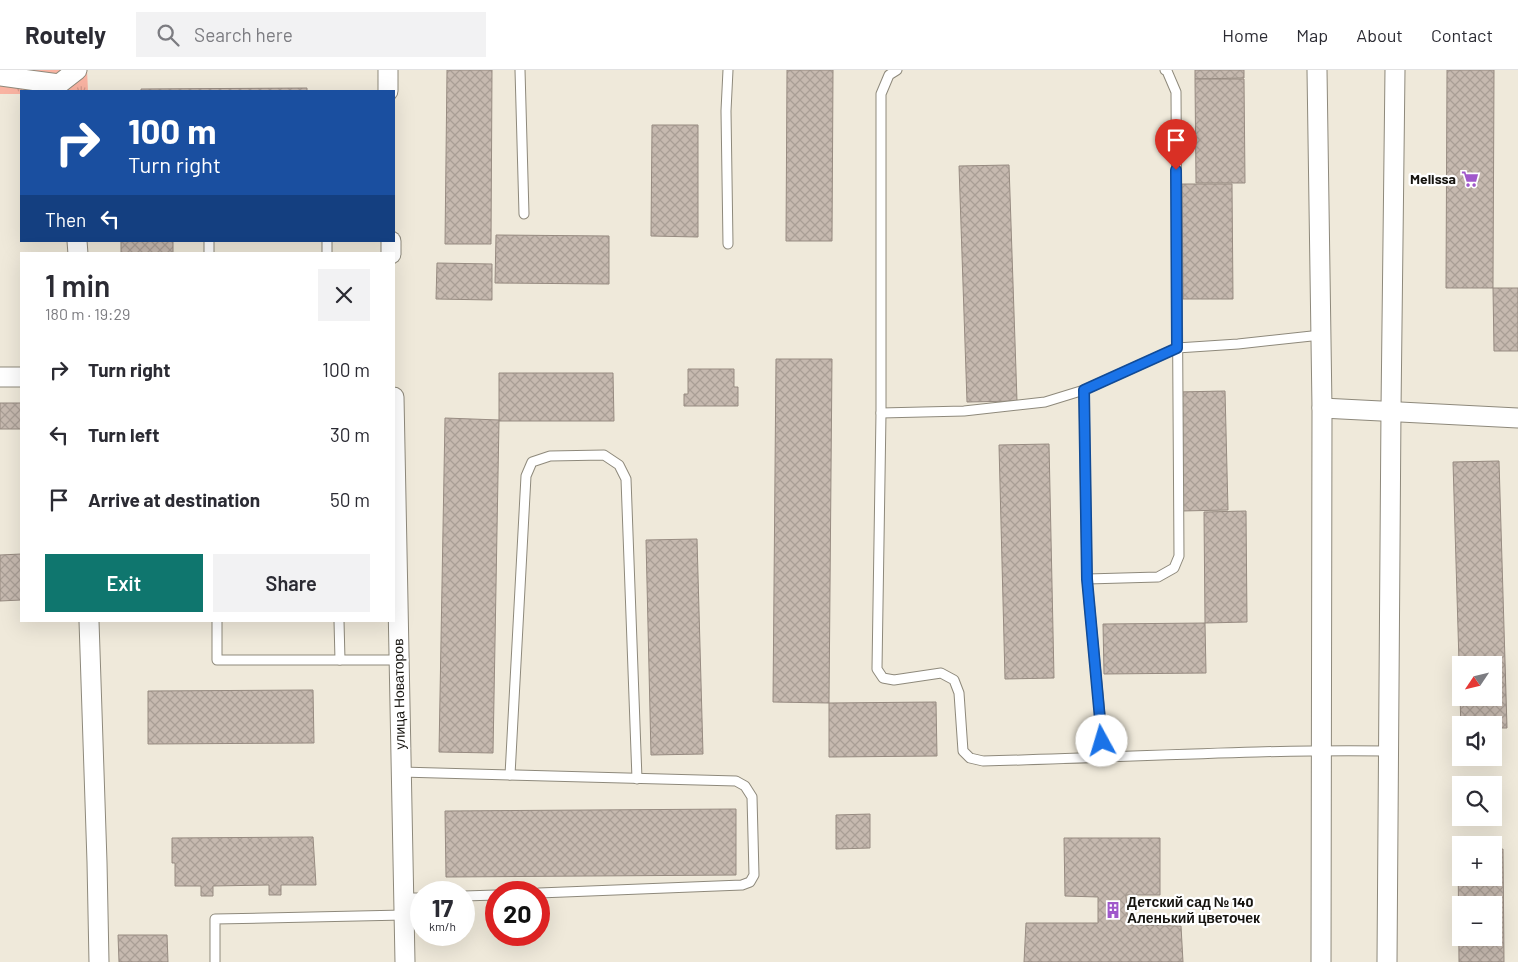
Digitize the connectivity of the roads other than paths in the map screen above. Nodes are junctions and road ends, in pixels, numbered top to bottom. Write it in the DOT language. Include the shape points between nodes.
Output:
graph roads {
  1 [pos="77,70"];
  2 [pos="388,70"];
  3 [pos="520,70"];
  4 [pos="728,70"];
  5 [pos="897,70"];
  6 [pos="1164,70"];
  7 [pos="1317,70"];
  8 [pos="1395,70"];
  9 [pos="0,76"];
  10 [pos="61,88"];
  11 [pos="388,90"];
  12 [pos="524,214"];
  13 [pos="728,244"];
  14 [pos="1320,335"];
  15 [pos="1177,348"];
  16 [pos="0,376"];
  17 [pos="20,377"];
  18 [pos="1084,390"];
  19 [pos="1322,408"];
  20 [pos="1391,410"];
  21 [pos="881,413"];
  22 [pos="1518,418"];
  23 [pos="395,450"];
  24 [pos="1087,579"];
  25 [pos="90,622"];
  26 [pos="216,622"];
  27 [pos="339,622"];
  28 [pos="340,660"];
  29 [pos="399,660"];
  30 [pos="1321,750"];
  31 [pos="1388,751"];
  32 [pos="1104,758"];
  33 [pos="401,772"];
  34 [pos="510,775"];
  35 [pos="637,779"];
  36 [pos="550,893"];
  37 [pos="410,904"];
  38 [pos="98,962"];
  39 [pos="215,962"];
  40 [pos="405,962"];
  41 [pos="1321,962"];
  42 [pos="1387,962"];
  1 -- 10 [label="street"];
  2 -- 11 [label="street"];
  3 -- 12 [label="lane"];
  4 -- 13 [label="lane"];
  5 -- 21 [label="lane" via="889,74 881,94"];
  6 -- 15 [label="lane" via="1176,92"];
  7 -- 14 [label="street"];
  8 -- 20 [label="street"];
  9 -- 10 [label="street"];
  14 -- 15 [label="lane"];
  14 -- 19 [label="street"];
  15 -- 18 [label="lane"];
  15 -- 24 [label="lane" via="1179,556 1174,568 1158,577"];
  16 -- 17 [label="street"];
  18 -- 21 [label="lane" via="1045,402 964,411"];
  18 -- 24 [label="lane"];
  19 -- 20 [label="street"];
  19 -- 30 [label="street"];
  20 -- 22 [label="street"];
  20 -- 31 [label="street"];
  21 -- 32 [label="lane" via="877,669 883,678 894,680 941,673 954,680 959,693 963,751 970,758 983,761"];
  23 -- 29 [label="street, улица Новаторов"];
  24 -- 32 [label="lane"];
  25 -- 38 [label="street"];
  26 -- 28 [label="lane" via="217,660"];
  27 -- 28 [label="lane"];
  28 -- 29 [label="lane"];
  29 -- 33 [label="street, улица Новаторов"];
  30 -- 31 [label="lane"];
  30 -- 32 [label="lane"];
  30 -- 41 [label="street"];
  31 -- 42 [label="street"];
  33 -- 34 [label="lane"];
  33 -- 37 [label="street, улица Новаторов"];
  34 -- 35 [label="lane"];
  34 -- 35 [label="lane" via="526,476 532,462 550,456 604,455 619,465 626,479"];
  35 -- 36 [label="lane" via="736,781 745,786 752,798 754,875 750,882 742,885"];
  37 -- 39 [label="lane" via="215,919"];
  37 -- 40 [label="street, улица Новаторов"];
}
